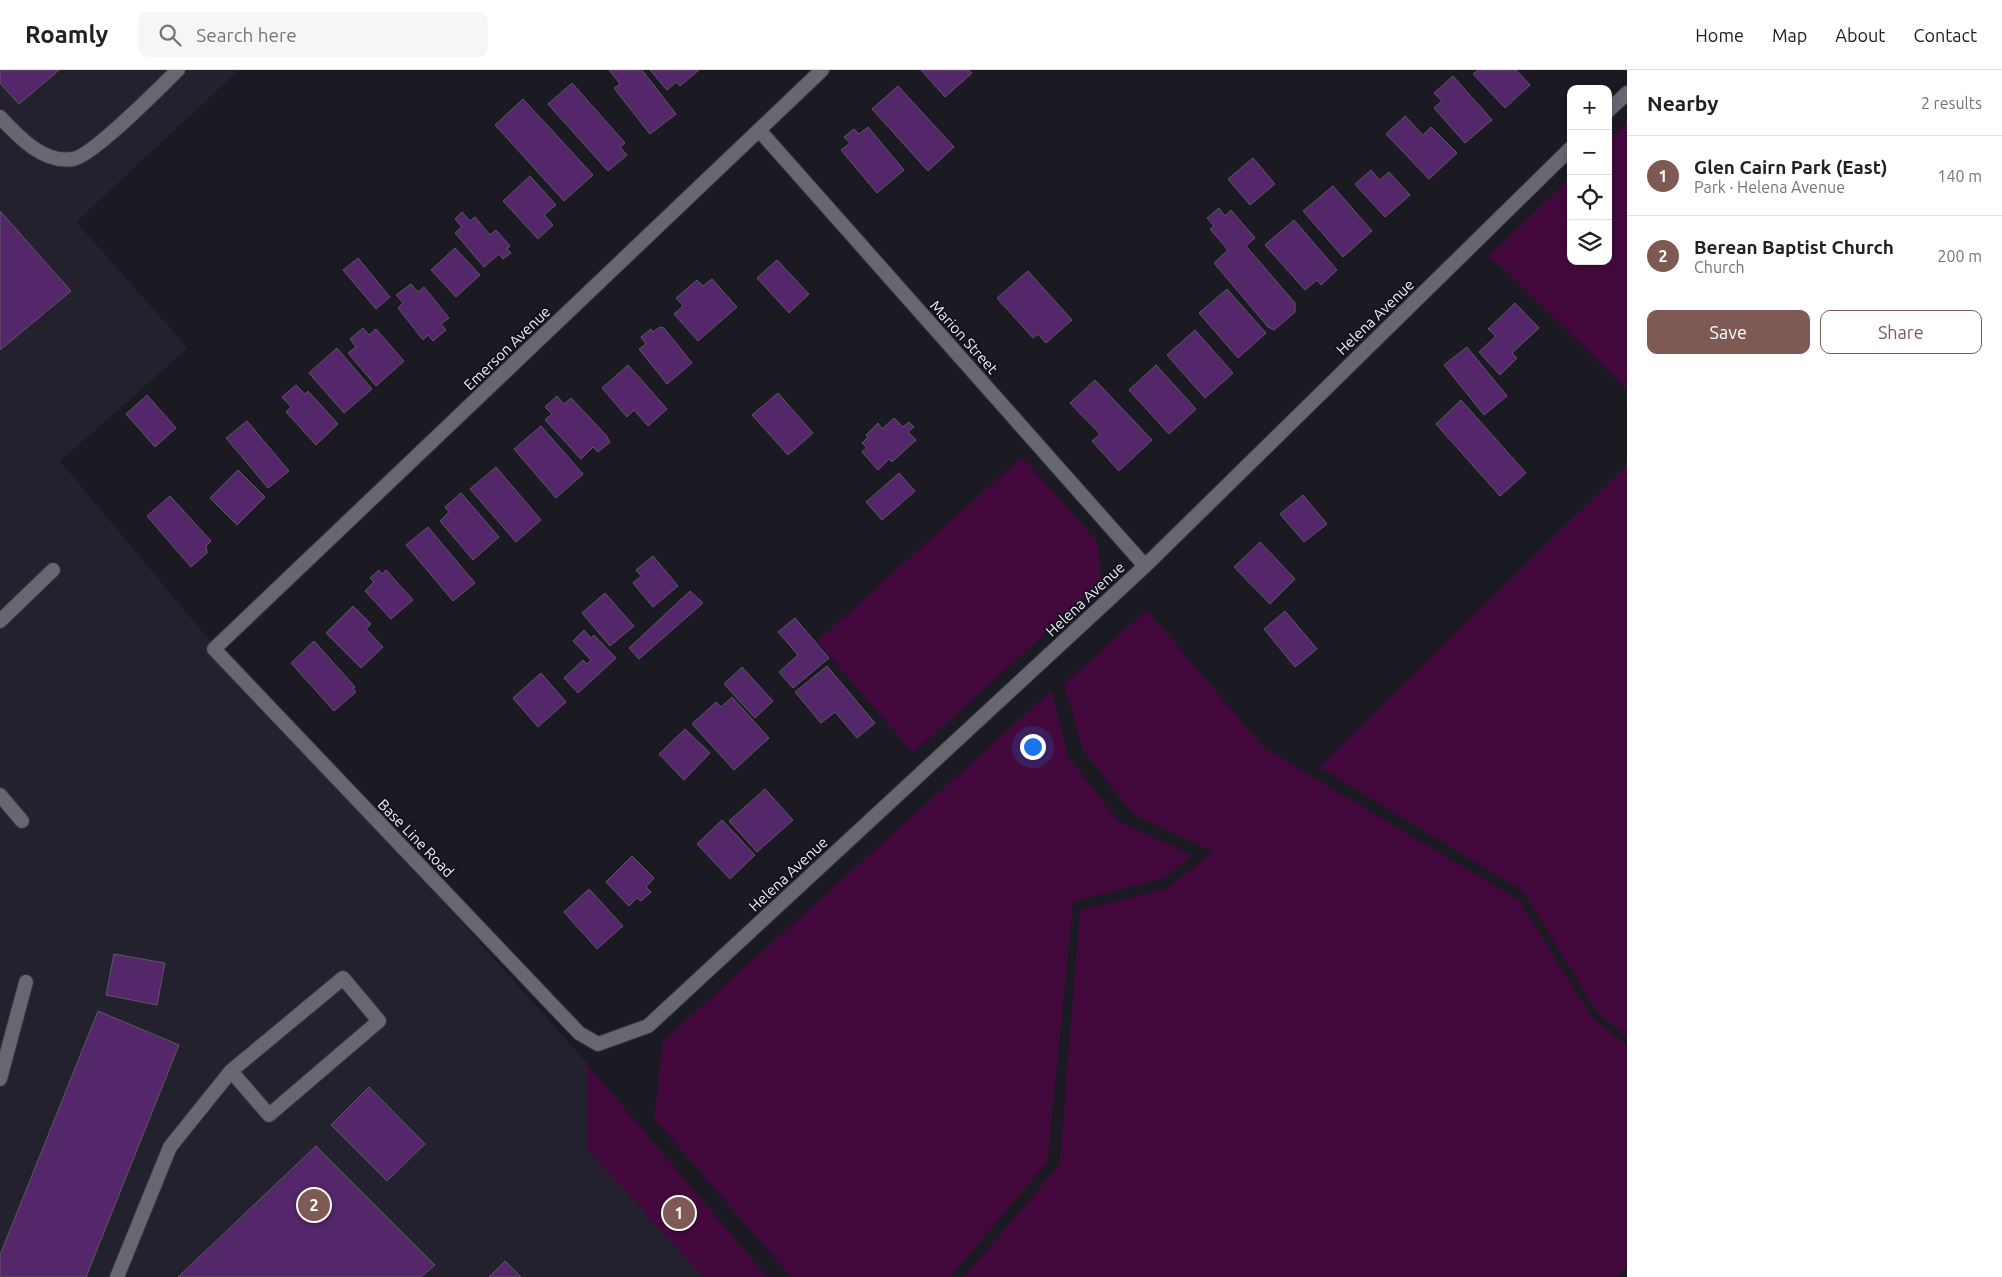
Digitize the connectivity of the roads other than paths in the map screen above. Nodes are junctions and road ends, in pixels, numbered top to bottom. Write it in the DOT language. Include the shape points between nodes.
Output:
graph roads {
  1 [pos="178,70"];
  2 [pos="822,70"];
  3 [pos="1627,93"];
  4 [pos="1612,107"];
  5 [pos="0,117"];
  6 [pos="759,130"];
  7 [pos="1567,152"];
  8 [pos="1145,566"];
  9 [pos="53,570"];
  10 [pos="0,621"];
  11 [pos="214,649"];
  12 [pos="0,795"];
  13 [pos="22,821"];
  14 [pos="26,982"];
  15 [pos="598,1044"];
  16 [pos="231,1071"];
  17 [pos="0,1080"];
  18 [pos="117,1277"];
  1 -- 5 [label="street" via="94,148 74,159 53,158 24,143"];
  2 -- 6 [label="street, Emerson Avenue"];
  3 -- 4 [label="street"];
  6 -- 8 [label="street, Marion Street"];
  6 -- 11 [label="street, Emerson Avenue"];
  7 -- 8 [label="street, Helena Avenue"];
  8 -- 15 [label="street, Helena Avenue" via="648,1026"];
  9 -- 10 [label="street"];
  11 -- 15 [label="street, Base Line Road" via="579,1033"];
  12 -- 13 [label="street"];
  14 -- 17 [label="street"];
  16 -- 16 [label="street" via="343,978 379,1021 269,1115"];
  16 -- 18 [label="street" via="170,1146"];
}
